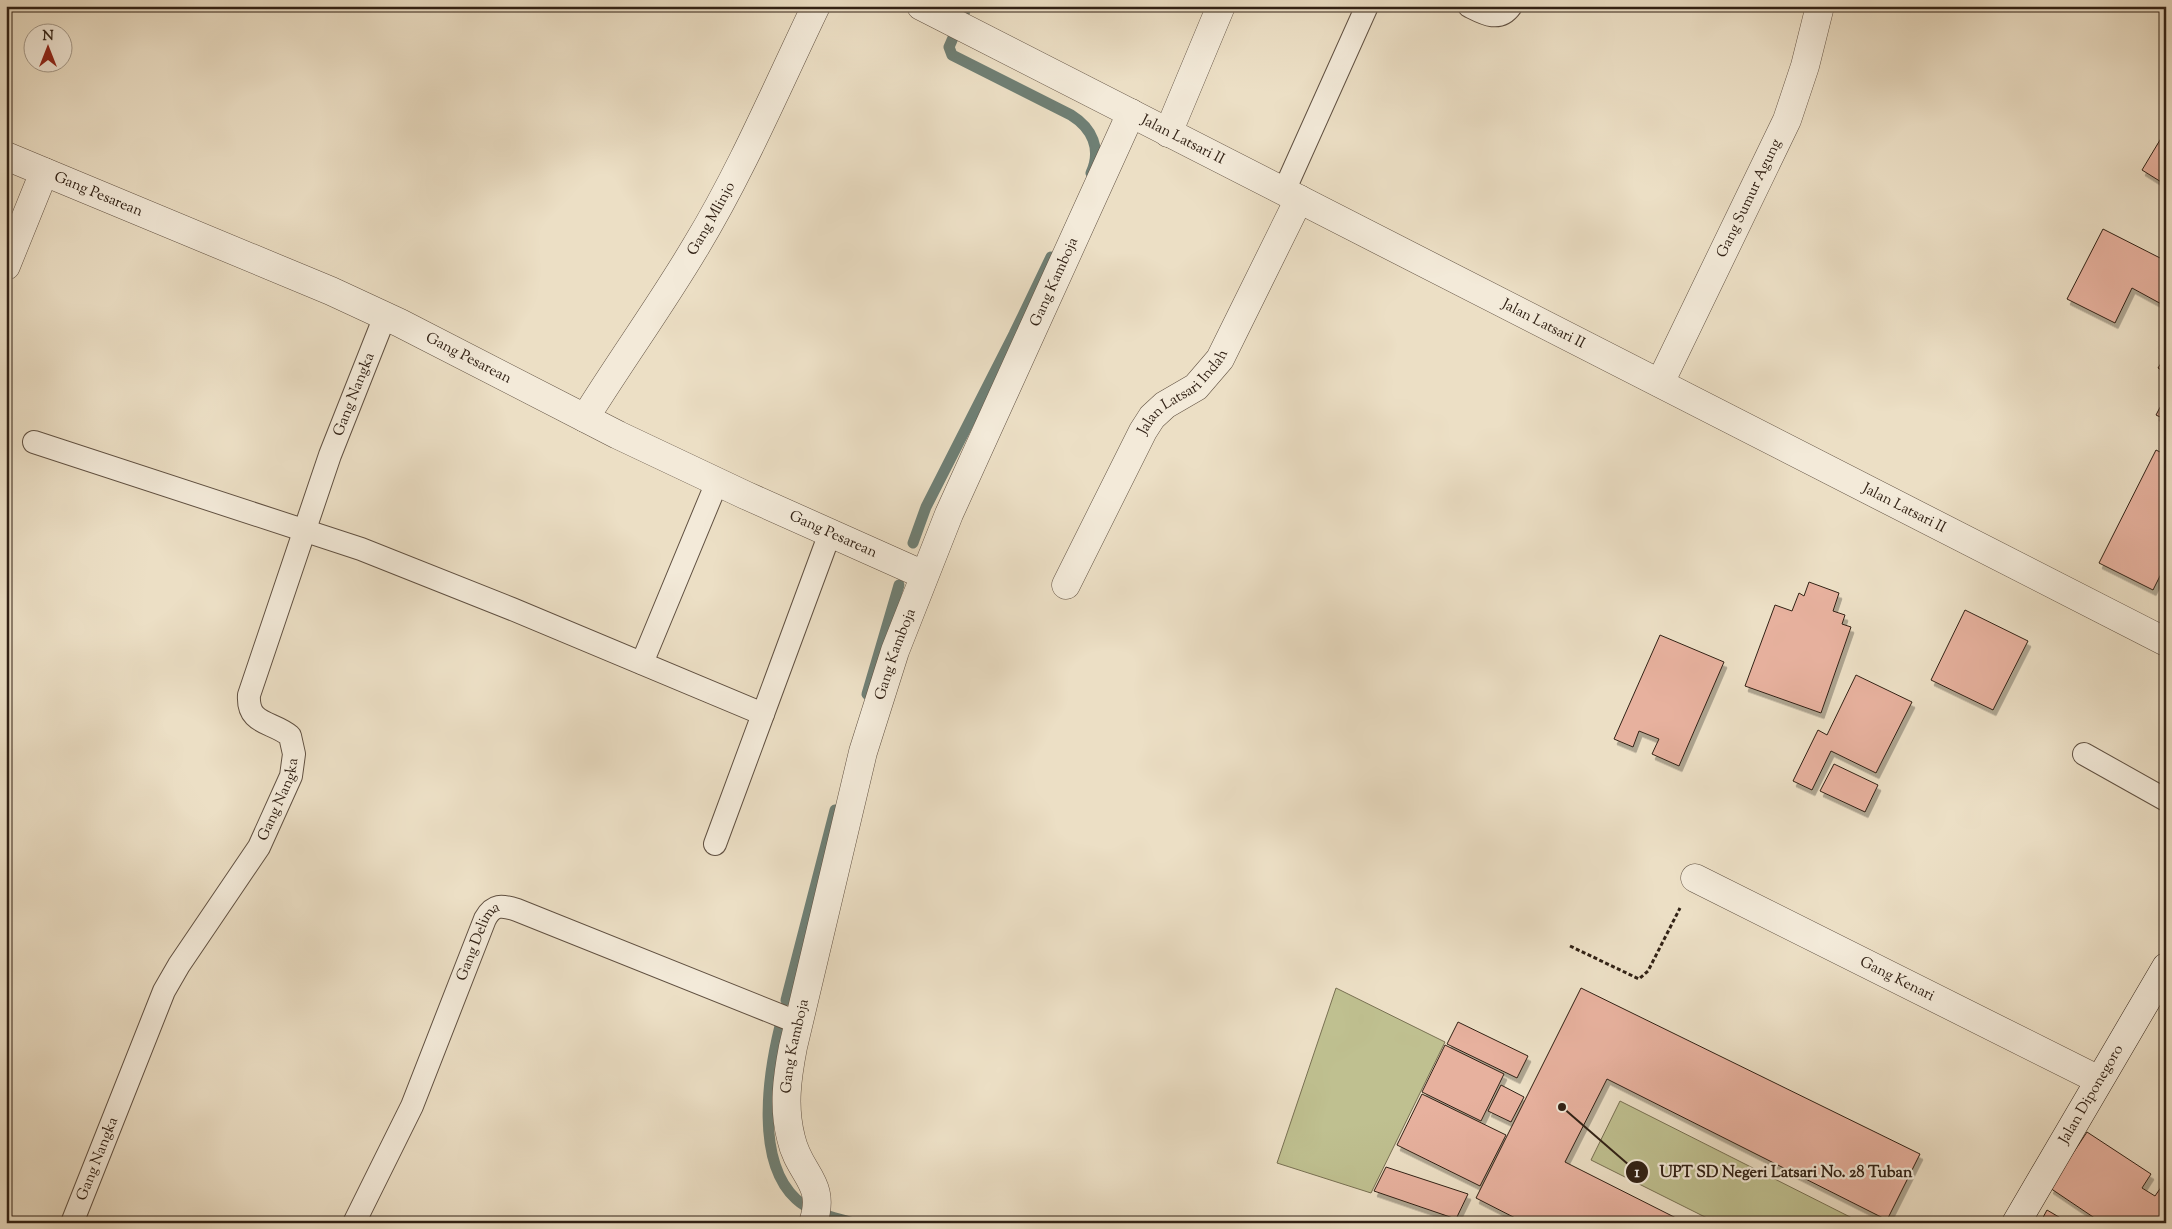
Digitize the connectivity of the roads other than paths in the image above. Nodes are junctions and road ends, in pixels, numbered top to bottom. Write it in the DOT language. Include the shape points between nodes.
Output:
graph roads {
  1 [pos="816,6"];
  2 [pos="1221,6"];
  3 [pos="1367,6"];
  4 [pos="1468,6"];
  5 [pos="1511,6"];
  6 [pos="1820,6"];
  7 [pos="932,12"];
  8 [pos="1131,113"];
  9 [pos="1168,133"];
  10 [pos="6,156"];
  11 [pos="44,172"];
  12 [pos="1291,195"];
  13 [pos="6,266"];
  14 [pos="385,316"];
  15 [pos="1660,383"];
  16 [pos="585,418"];
  17 [pos="34,442"];
  18 [pos="717,482"];
  19 [pos="303,530"];
  20 [pos="830,533"];
  21 [pos="924,575"];
  22 [pos="1066,585"];
  23 [pos="2166,642"];
  24 [pos="642,663"];
  25 [pos="763,714"];
  26 [pos="2084,754"];
  27 [pos="2166,800"];
  28 [pos="716,844"];
  29 [pos="1695,878"];
  30 [pos="2166,967"];
  31 [pos="799,1023"];
  32 [pos="2099,1080"];
  33 [pos="815,1212"];
  34 [pos="72,1223"];
  35 [pos="354,1223"];
  36 [pos="2016,1223"];
  1 -- 16 [label="street, Gang Mlinjo" via="709,224"];
  2 -- 9 [label="street"];
  3 -- 12 [label="lane"];
  4 -- 5 [label="lane" via="1496,16"];
  6 -- 15 [label="street, Gang Sumur Agung" via="1800,82 1783,129"];
  7 -- 8 [label="street, Jalan Latsari II"];
  8 -- 9 [label="street, Jalan Latsari II"];
  8 -- 21 [label="street, Gang Kamboja"];
  9 -- 12 [label="street, Jalan Latsari II"];
  10 -- 11 [label="street, Gang Pesarean"];
  11 -- 13 [label="street"];
  11 -- 14 [label="street, Gang Pesarean"];
  12 -- 15 [label="street, Jalan Latsari II"];
  12 -- 22 [label="street, Jalan Latsari Indah" via="1220,360 1196,387 1165,404 1143,430"];
  14 -- 16 [label="street, Gang Pesarean"];
  14 -- 19 [label="lane, Gang Nangka"];
  15 -- 23 [label="street, Jalan Latsari II"];
  16 -- 18 [label="street, Gang Pesarean"];
  17 -- 19 [label="lane"];
  18 -- 20 [label="street, Gang Pesarean"];
  18 -- 24 [label="lane"];
  19 -- 24 [label="lane" via="418,571"];
  19 -- 34 [label="lane, Gang Nangka" via="248,703 249,710 257,719 290,736 294,754 290,776 254,858 164,991"];
  20 -- 21 [label="street, Gang Pesarean"];
  20 -- 25 [label="lane"];
  21 -- 31 [label="street, Gang Kamboja" via="895,651 863,752"];
  24 -- 25 [label="lane"];
  25 -- 28 [label="lane"];
  26 -- 27 [label="lane"];
  29 -- 32 [label="street, Gang Kenari"];
  30 -- 32 [label="street, Jalan Diponegoro"];
  31 -- 33 [label="street, Gang Kamboja" via="789,1070 786,1114 793,1148 816,1187"];
  31 -- 35 [label="lane, Gang Delima" via="517,910 500,906 494,908 485,919 408,1114"];
  32 -- 36 [label="street, Jalan Diponegoro"];
}
